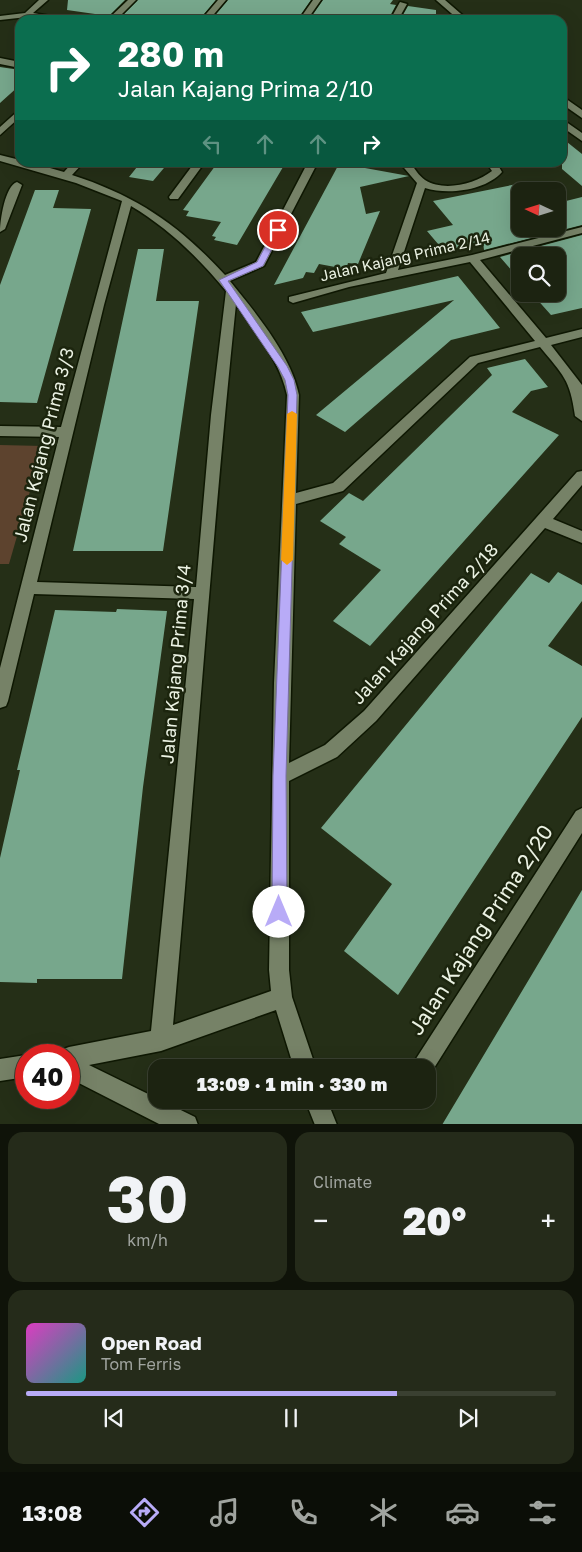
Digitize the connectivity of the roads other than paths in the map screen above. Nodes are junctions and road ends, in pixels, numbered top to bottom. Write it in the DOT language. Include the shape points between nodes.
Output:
graph roads {
  1 [pos="44,0"];
  2 [pos="132,0"];
  3 [pos="222,0"];
  4 [pos="317,0"];
  5 [pos="439,0"];
  6 [pos="403,4"];
  7 [pos="27,15"];
  8 [pos="116,15"];
  9 [pos="209,15"];
  10 [pos="306,15"];
  11 [pos="397,15"];
  12 [pos="458,15"];
  13 [pos="15,16"];
  14 [pos="0,18"];
  15 [pos="0,61"];
  16 [pos="15,63"];
  17 [pos="567,103"];
  18 [pos="582,115"];
  19 [pos="15,117"];
  20 [pos="567,126"];
  21 [pos="0,132"];
  22 [pos="582,138"];
  23 [pos="0,158"];
  24 [pos="15,162"];
  25 [pos="35,167"];
  26 [pos="74,167"];
  27 [pos="196,167"];
  28 [pos="311,167"];
  29 [pos="408,167"];
  30 [pos="494,167"];
  31 [pos="67,175"];
  32 [pos="422,183"];
  33 [pos="17,185"];
  34 [pos="174,197"];
  35 [pos="127,200"];
  36 [pos="0,229"];
  37 [pos="582,230"];
  38 [pos="473,258"];
  39 [pos="391,274"];
  40 [pos="228,286"];
  41 [pos="293,299"];
  42 [pos="582,332"];
  43 [pos="542,342"];
  44 [pos="582,416"];
  45 [pos="0,431"];
  46 [pos="66,432"];
  47 [pos="582,476"];
  48 [pos="291,500"];
  49 [pos="542,521"];
  50 [pos="582,536"];
  51 [pos="28,588"];
  52 [pos="201,593"];
  53 [pos="0,701"];
  54 [pos="280,776"];
  55 [pos="582,818"];
  56 [pos="282,997"];
  57 [pos="162,1040"];
  58 [pos="80,1056"];
  59 [pos="302,1059"];
  60 [pos="427,1059"];
  61 [pos="15,1068"];
  62 [pos="0,1070"];
  63 [pos="80,1072"];
  64 [pos="320,1109"];
  65 [pos="187,1124"];
  66 [pos="326,1124"];
  1 -- 7 [label="street"];
  2 -- 8 [label="street"];
  3 -- 9 [label="street"];
  4 -- 10 [label="street"];
  5 -- 12 [label="street"];
  6 -- 11 [label="street"];
  13 -- 14 [label="street"];
  15 -- 16 [label="street"];
  17 -- 18 [label="street"];
  19 -- 21 [label="street"];
  20 -- 22 [label="street"];
  23 -- 24 [label="street"];
  25 -- 31 [label="street"];
  26 -- 31 [label="street"];
  27 -- 34 [label="street"];
  28 -- 40 [label="street" via="260,264"];
  29 -- 32 [label="street"];
  30 -- 32 [label="street" via="497,172 490,178 452,188"];
  31 -- 35 [label="street"];
  32 -- 39 [label="street"];
  33 -- 36 [label="street"];
  35 -- 40 [label="street" via="159,219 184,240"];
  35 -- 46 [label="street, Jalan Kajang Prima 3/3"];
  37 -- 38 [label="street, Jalan Kajang Prima 2/14"];
  38 -- 39 [label="street, Jalan Kajang Prima 2/14"];
  38 -- 43 [label="street"];
  39 -- 41 [label="street, Jalan Kajang Prima 2/14"];
  40 -- 48 [label="street" via="290,380"];
  40 -- 52 [label="street, Jalan Kajang Prima 3/4"];
  42 -- 43 [label="street"];
  43 -- 44 [label="street" via="573,379"];
  43 -- 48 [label="street" via="474,360 338,487"];
  45 -- 46 [label="street"];
  46 -- 51 [label="street, Jalan Kajang Prima 3/3"];
  47 -- 49 [label="street, Jalan Kajang Prima 2/18"];
  48 -- 54 [label="street" via="285,586"];
  49 -- 50 [label="street"];
  49 -- 54 [label="street, Jalan Kajang Prima 2/18" via="370,716 331,751"];
  51 -- 52 [label="street"];
  51 -- 53 [label="street, Jalan Kajang Prima 3/3"];
  52 -- 57 [label="street, Jalan Kajang Prima 3/4"];
  54 -- 56 [label="street" via="279,970"];
  55 -- 60 [label="street, Jalan Kajang Prima 2/20"];
  56 -- 57 [label="street"];
  56 -- 59 [label="street"];
  57 -- 58 [label="street"];
  61 -- 62 [label="street"];
  63 -- 65 [label="street"];
  64 -- 66 [label="street"];
}
